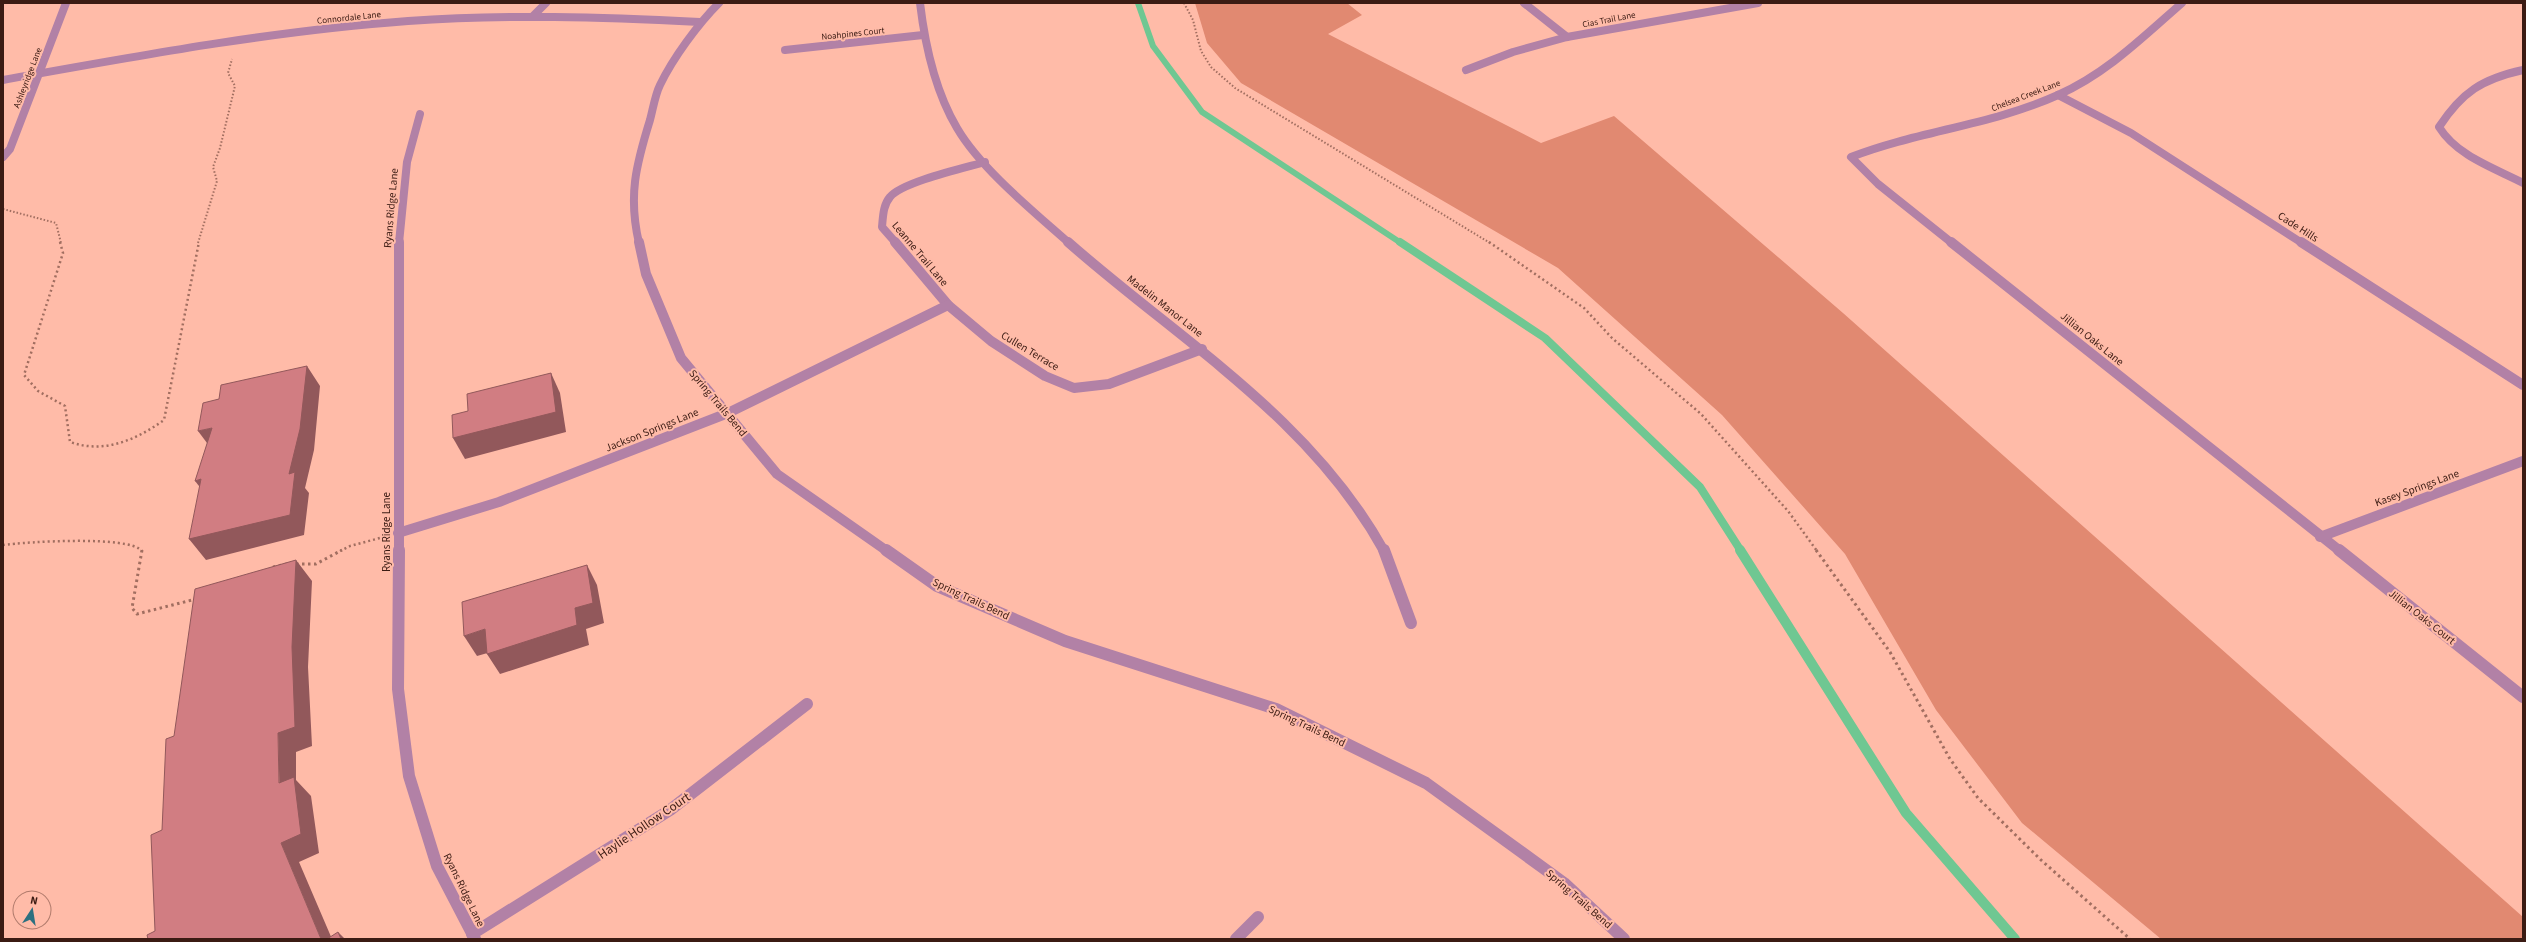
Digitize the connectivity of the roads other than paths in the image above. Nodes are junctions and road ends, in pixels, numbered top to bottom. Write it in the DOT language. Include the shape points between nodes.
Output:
graph roads {
  1 [pos="66,3"];
  2 [pos="546,3"];
  3 [pos="719,3"];
  4 [pos="920,3"];
  5 [pos="1524,3"];
  6 [pos="1758,3"];
  7 [pos="2182,3"];
  8 [pos="533,16"];
  9 [pos="700,22"];
  10 [pos="923,35"];
  11 [pos="1567,37"];
  12 [pos="786,50"];
  13 [pos="1466,70"];
  14 [pos="2523,70"];
  15 [pos="40,74"];
  16 [pos="3,80"];
  17 [pos="2058,94"];
  18 [pos="420,114"];
  19 [pos="3,156"];
  20 [pos="1851,157"];
  21 [pos="985,162"];
  22 [pos="2523,183"];
  23 [pos="948,305"];
  24 [pos="1202,349"];
  25 [pos="2523,385"];
  26 [pos="728,413"];
  27 [pos="2523,461"];
  28 [pos="398,533"];
  29 [pos="2320,536"];
  30 [pos="1411,624"];
  31 [pos="2523,696"];
  32 [pos="807,704"];
  33 [pos="1258,917"];
  34 [pos="474,937"];
  35 [pos="1236,939"];
  36 [pos="1624,939"];
  1 -- 15 [label="street, Ashleyridge Lane"];
  2 -- 8 [label="street"];
  3 -- 9 [label="street, Spring Trails Bend"];
  4 -- 10 [label="street, Madelin Manor Lane"];
  5 -- 11 [label="street"];
  6 -- 11 [label="street, Cias Trail Lane"];
  7 -- 17 [label="street, Chelsea Creek Lane" via="2108,67"];
  8 -- 9 [label="street, Connordale Lane"];
  8 -- 15 [label="street, Connordale Lane" via="408,21 238,40"];
  9 -- 26 [label="street, Spring Trails Bend" via="660,85 633,187 635,226 646,274 681,358"];
  10 -- 12 [label="street, Noahpines Court"];
  10 -- 21 [label="street, Madelin Manor Lane" via="953,122"];
  11 -- 13 [label="street, Cias Trail Lane" via="1513,52"];
  14 -- 22 [label="street" via="2495,76 2471,89 2451,106 2439,127 2442,136 2458,148"];
  15 -- 16 [label="street, Connordale Lane"];
  15 -- 19 [label="street, Ashleyridge Lane" via="10,149"];
  17 -- 20 [label="street, Chelsea Creek Lane" via="1996,118 1887,143"];
  17 -- 25 [label="street, Cade Hills" via="2131,133"];
  18 -- 28 [label="street, Ryans Ridge Lane" via="407,162 399,245"];
  20 -- 29 [label="street, Jillian Oaks Lane" via="1878,184"];
  21 -- 23 [label="street, Leanne Trail Lane" via="891,195 883,211 882,226"];
  21 -- 24 [label="street, Madelin Manor Lane" via="1040,218 1106,275"];
  23 -- 24 [label="street, Cullen Terrace" via="991,341 1045,376 1074,388 1109,384"];
  23 -- 26 [label="street, Jackson Springs Lane"];
  24 -- 30 [label="street, Madelin Manor Lane" via="1284,422 1346,490 1385,552"];
  26 -- 28 [label="street, Jackson Springs Lane" via="499,502"];
  26 -- 36 [label="street, Spring Trails Bend" via="777,474 937,586 1065,641 1276,709 1426,783 1564,883"];
  27 -- 29 [label="street, Kasey Springs Lane"];
  28 -- 34 [label="street, Ryans Ridge Lane" via="398,689 410,776 437,866"];
  29 -- 31 [label="street, Jillian Oaks Court"];
  32 -- 34 [label="street, Haylie Hollow Court" via="670,810"];
  33 -- 35 [label="street"];
}
